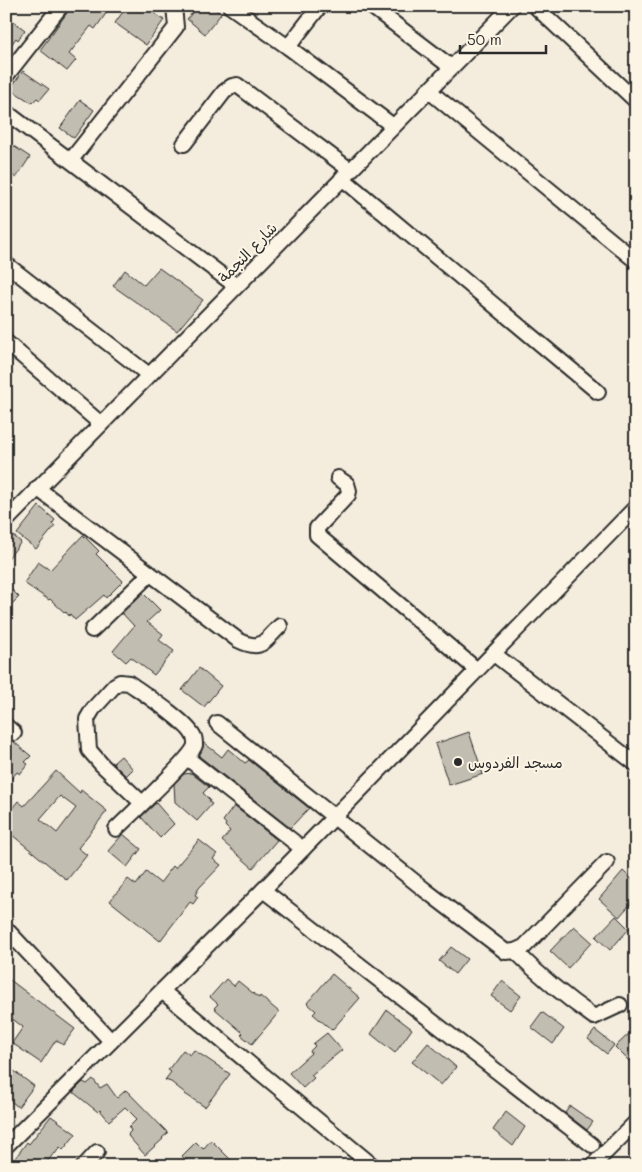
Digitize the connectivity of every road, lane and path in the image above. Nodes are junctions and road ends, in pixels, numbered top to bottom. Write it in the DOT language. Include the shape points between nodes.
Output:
graph roads {
  1 [pos="61,6"];
  2 [pos="174,6"];
  3 [pos="230,6"];
  4 [pos="320,6"];
  5 [pos="371,6"];
  6 [pos="512,6"];
  7 [pos="535,6"];
  8 [pos="288,47"];
  9 [pos="451,67"];
  10 [pos="6,76"];
  11 [pos="428,90"];
  12 [pos="636,101"];
  13 [pos="6,112"];
  14 [pos="393,126"];
  15 [pos="184,144"];
  16 [pos="71,160"];
  17 [pos="346,174"];
  18 [pos="636,261"];
  19 [pos="6,264"];
  20 [pos="236,286"];
  21 [pos="6,342"];
  22 [pos="149,375"];
  23 [pos="598,392"];
  24 [pos="102,424"];
  25 [pos="338,478"];
  26 [pos="37,488"];
  27 [pos="633,515"];
  28 [pos="6,520"];
  29 [pos="150,574"];
  30 [pos="280,626"];
  31 [pos="92,630"];
  32 [pos="494,654"];
  33 [pos="477,670"];
  34 [pos="216,723"];
  35 [pos="187,758"];
  36 [pos="636,764"];
  37 [pos="142,803"];
  38 [pos="334,817"];
  39 [pos="116,829"];
  40 [pos="303,849"];
  41 [pos="607,862"];
  42 [pos="263,890"];
  43 [pos="6,929"];
  44 [pos="515,951"];
  45 [pos="162,991"];
  46 [pos="620,1005"];
  47 [pos="111,1041"];
  48 [pos="634,1128"];
  49 [pos="592,1145"];
  50 [pos="6,1146"];
  51 [pos="98,1152"];
  52 [pos="84,1166"];
  53 [pos="373,1166"];
  54 [pos="592,1166"];
  1 -- 10 [label="street"];
  2 -- 16 [label="street" via="176,26"];
  3 -- 8 [label="street"];
  4 -- 8 [label="street"];
  5 -- 9 [label="street"];
  6 -- 9 [label="street, شارع النجمة"];
  7 -- 12 [label="street"];
  8 -- 14 [label="street"];
  9 -- 11 [label="street, شارع النجمة"];
  11 -- 14 [label="street, شارع النجمة"];
  11 -- 18 [label="street"];
  13 -- 16 [label="street"];
  14 -- 17 [label="street, شارع النجمة"];
  15 -- 17 [label="street" via="224,92 238,85"];
  16 -- 20 [label="street"];
  17 -- 20 [label="street, شارع النجمة"];
  17 -- 23 [label="street"];
  19 -- 22 [label="street"];
  20 -- 22 [label="street, شارع النجمة"];
  21 -- 24 [label="street"];
  22 -- 24 [label="street, شارع النجمة"];
  24 -- 26 [label="street, شارع النجمة"];
  25 -- 33 [label="street" via="347,484 348,495 317,528 317,535"];
  26 -- 28 [label="street, شارع النجمة"];
  26 -- 29 [label="street"];
  27 -- 32 [label="street"];
  29 -- 30 [label="street" via="246,644 259,645"];
  29 -- 31 [label="street"];
  32 -- 33 [label="street"];
  32 -- 36 [label="street"];
  33 -- 38 [label="street"];
  34 -- 38 [label="street"];
  35 -- 37 [label="street"];
  35 -- 37 [label="street" via="195,745 194,737 186,726 129,683 125,681 115,685 87,719 89,750"];
  35 -- 40 [label="street"];
  37 -- 39 [label="street"];
  38 -- 40 [label="street"];
  38 -- 44 [label="street" via="506,952"];
  40 -- 42 [label="street"];
  41 -- 44 [label="street" via="524,947"];
  42 -- 45 [label="street"];
  42 -- 49 [label="street"];
  43 -- 47 [label="street"];
  44 -- 46 [label="street" via="541,977 594,1017"];
  45 -- 47 [label="street"];
  45 -- 53 [label="street"];
  47 -- 50 [label="street"];
  48 -- 54 [label="street"];
  51 -- 52 [label="street"];
}
